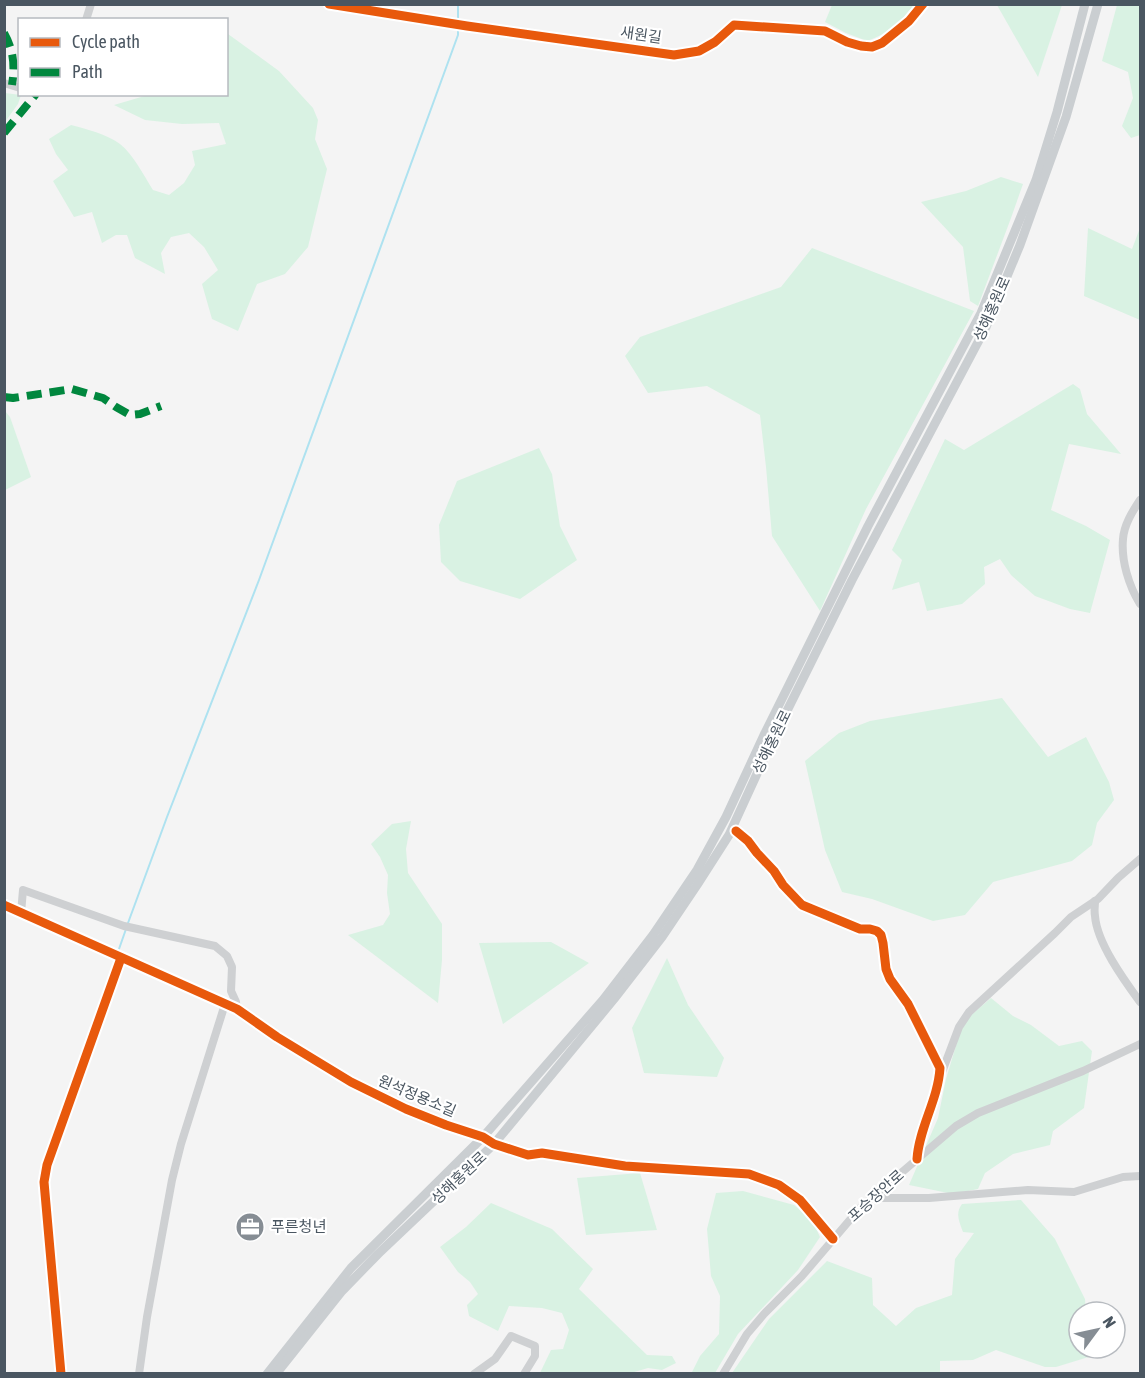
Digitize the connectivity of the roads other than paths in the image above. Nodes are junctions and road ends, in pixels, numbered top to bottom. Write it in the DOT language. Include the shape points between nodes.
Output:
graph roads {
  1 [pos="329,4"];
  2 [pos="923,4"];
  3 [pos="1085,4"];
  4 [pos="1098,4"];
  5 [pos="1140,500"];
  6 [pos="1140,604"];
  7 [pos="736,831"];
  8 [pos="1140,859"];
  9 [pos="1095,902"];
  10 [pos="4,905"];
  11 [pos="21,913"];
  12 [pos="121,958"];
  13 [pos="1140,1002"];
  14 [pos="225,1004"];
  15 [pos="237,1008"];
  16 [pos="1140,1044"];
  17 [pos="939,1080"];
  18 [pos="483,1137"];
  19 [pos="494,1144"];
  20 [pos="917,1159"];
  21 [pos="1140,1176"];
  22 [pos="870,1198"];
  23 [pos="833,1239"];
  24 [pos="61,1374"];
  25 [pos="139,1374"];
  26 [pos="267,1374"];
  27 [pos="276,1374"];
  28 [pos="474,1374"];
  29 [pos="524,1374"];
  30 [pos="723,1374"];
  1 -- 2 [label="street, 새원길" via="674,55 699,51 734,25 825,31 847,42 872,47 909,21"];
  3 -- 18 [label="main road, 성해홍원로" via="1036,180 981,313 868,526 726,817 654,935 603,1000"];
  4 -- 19 [label="main road, 성해홍원로" via="1062,128 986,327 852,580 729,835 662,937"];
  5 -- 6 [label="street" via="1123,539 1126,573"];
  7 -- 17 [label="street" via="802,905 860,929 877,931 890,979 908,1004 940,1068"];
  8 -- 9 [label="street"];
  9 -- 13 [label="street" via="1102,940"];
  9 -- 17 [label="street" via="1071,917 969,1012 959,1027"];
  10 -- 11 [label="street, 원석정용소길"];
  11 -- 12 [label="street, 원석정용소길"];
  11 -- 15 [label="street" via="23,890 129,927 215,946 227,956 232,967 231,991"];
  12 -- 14 [label="street, 원석정용소길"];
  12 -- 24 [label="street" via="44,1182"];
  14 -- 15 [label="street, 원석정용소길"];
  14 -- 25 [label="street" via="174,1171"];
  15 -- 18 [label="street, 원석정용소길" via="351,1082 406,1109"];
  16 -- 20 [label="street, 포승장안로" via="978,1113"];
  17 -- 20 [label="street"];
  18 -- 19 [label="street, 원석정용소길"];
  18 -- 26 [label="main road, 성해홍원로" via="351,1268"];
  19 -- 23 [label="street, 원석정용소길" via="528,1155 542,1153 625,1166 749,1174 779,1185 800,1200"];
  19 -- 27 [label="main road, 성해홍원로" via="342,1291"];
  20 -- 22 [label="street, 포승장안로"];
  21 -- 22 [label="street" via="1123,1177 1074,1192 1028,1190"];
  22 -- 23 [label="street, 포승장안로"];
  23 -- 30 [label="street, 포승장안로" via="747,1334"];
  28 -- 29 [label="street" via="495,1359 511,1336 535,1346 535,1356"];
}
